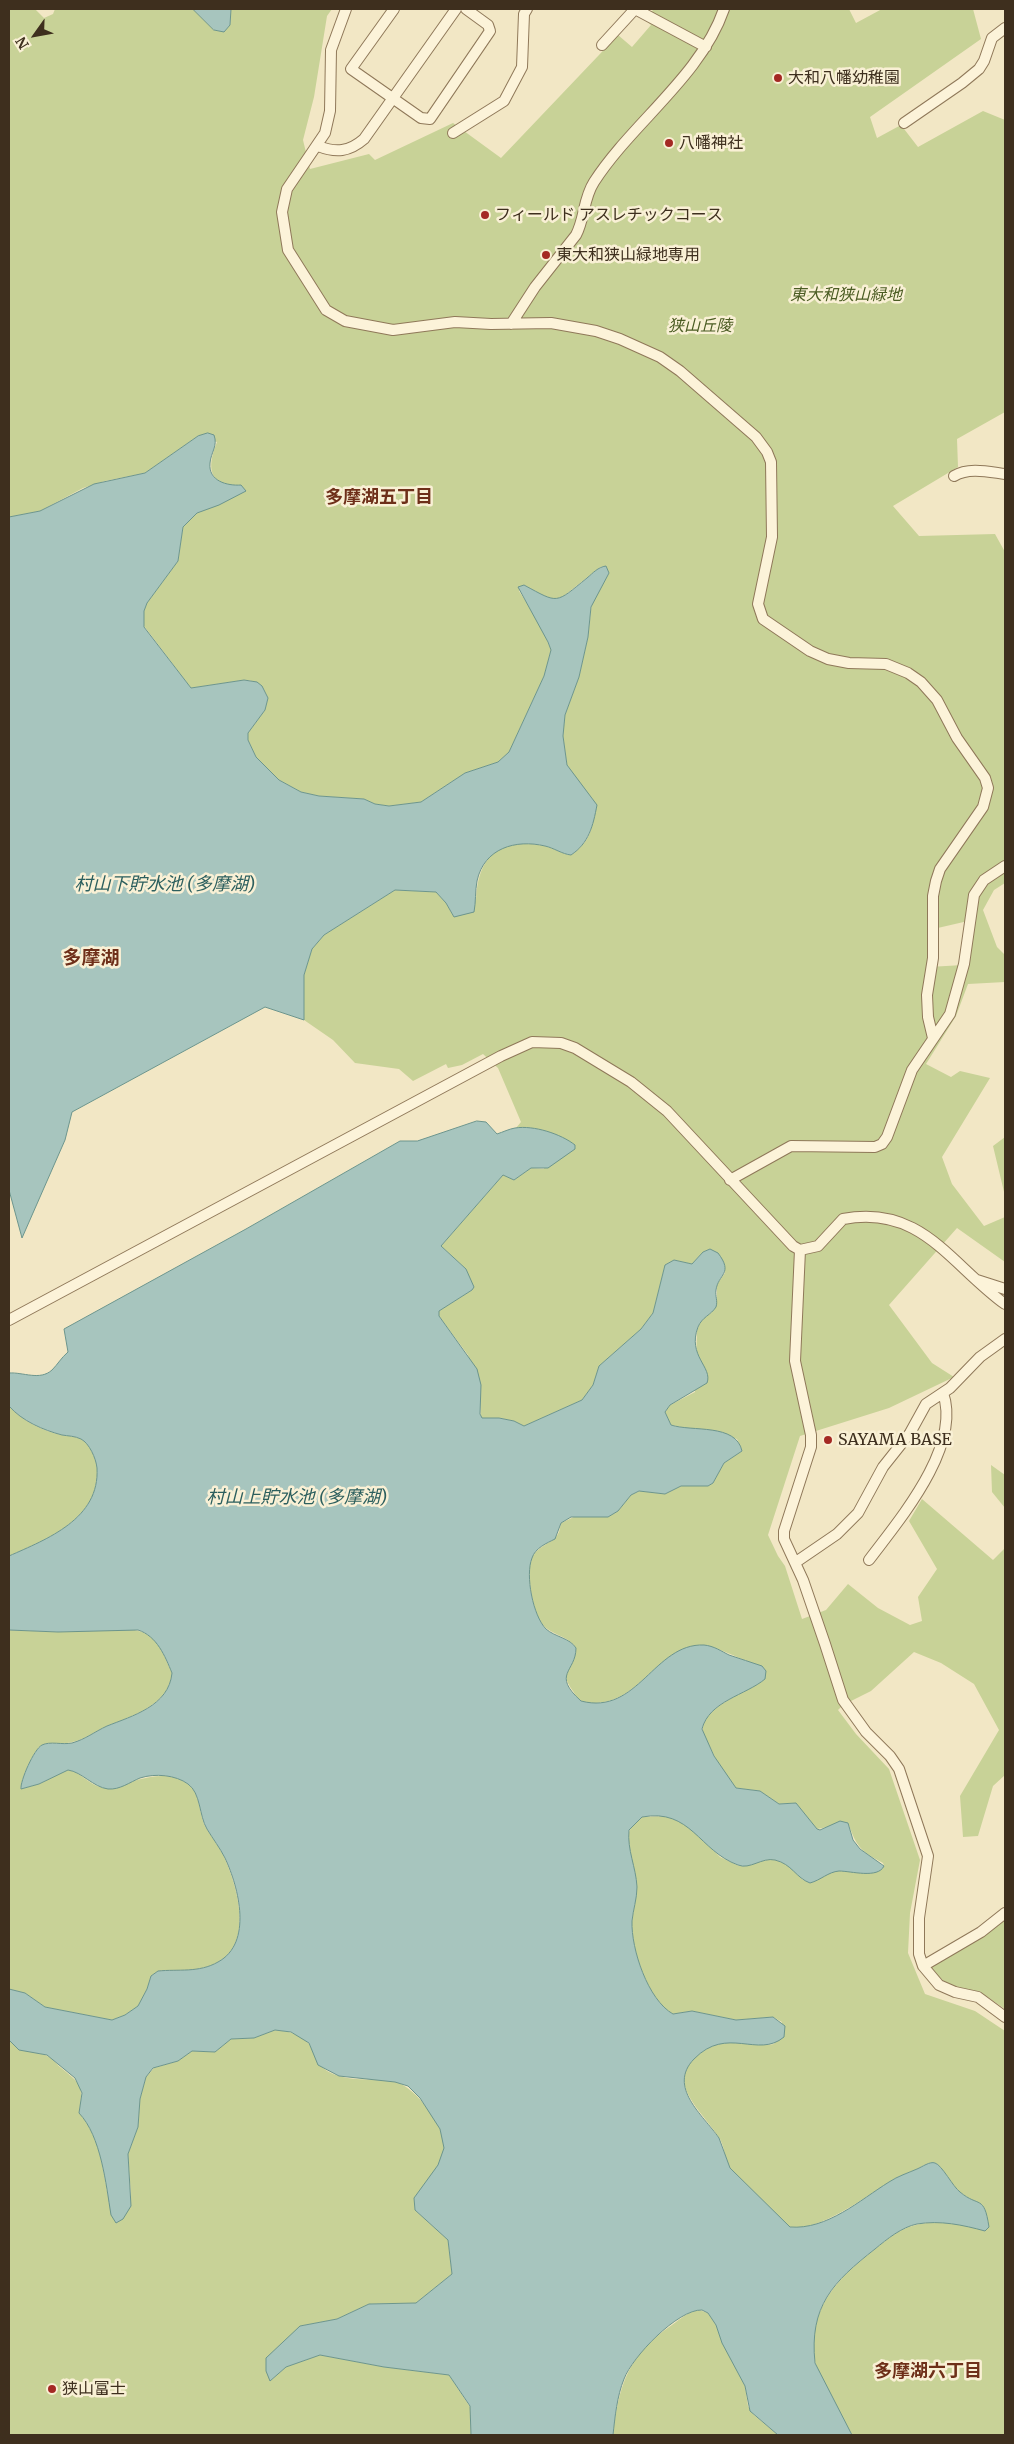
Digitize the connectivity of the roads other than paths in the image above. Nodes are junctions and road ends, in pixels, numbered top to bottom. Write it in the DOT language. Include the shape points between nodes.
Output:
graph roads {
  1 [pos="346,9"];
  2 [pos="394,9"];
  3 [pos="456,9"];
  4 [pos="466,9"];
  5 [pos="527,9"];
  6 [pos="724,9"];
  7 [pos="1004,32"];
  8 [pos="602,45"];
  9 [pos="706,47"];
  10 [pos="393,99"];
  11 [pos="904,123"];
  12 [pos="453,133"];
  13 [pos="318,146"];
  14 [pos="511,324"];
  15 [pos="1005,474"];
  16 [pos="954,476"];
  17 [pos="1005,866"];
  18 [pos="933,1038"];
  19 [pos="730,1180"];
  20 [pos="800,1250"];
  21 [pos="976,1280"];
  22 [pos="1005,1289"];
  23 [pos="1005,1304"];
  24 [pos="9,1320"];
  25 [pos="1005,1339"];
  26 [pos="943,1393"];
  27 [pos="869,1560"];
  28 [pos="796,1562"];
  29 [pos="1005,1913"];
  30 [pos="923,1966"];
  31 [pos="1005,2017"];
  1 -- 13 [label="street" via="331,50 330,111"];
  2 -- 10 [label="street" via="351,69"];
  3 -- 10 [label="street"];
  4 -- 10 [label="street" via="488,25 490,32 430,119 421,118"];
  5 -- 12 [label="street" via="524,14 522,67 504,101"];
  6 -- 9 [label="street"];
  7 -- 11 [label="street" via="992,38 979,69"];
  8 -- 9 [label="street" via="635,9"];
  9 -- 14 [label="street" via="631,132 594,182 587,193 576,235"];
  10 -- 13 [label="street" via="357,145 341,151"];
  13 -- 14 [label="street" via="286,189 282,212 288,250 326,310 345,321 393,330 455,322"];
  14 -- 18 [label="street" via="566,325 596,331 641,348 680,371 756,438 771,462 772,477 772,537 758,604 763,619 810,651 828,659 886,664 921,682 937,700 985,778 988,788 983,807 940,869 933,896 933,958 927,995"];
  15 -- 16 [label="street" via="972,471"];
  17 -- 18 [label="street" via="984,880 974,895 966,952 950,1014"];
  18 -- 19 [label="street" via="912,1070 892,1128 882,1144 875,1147 791,1146"];
  19 -- 20 [label="street"];
  19 -- 24 [label="street" via="667,1111 631,1082 568,1045 551,1041 532,1042"];
  20 -- 21 [label="street" via="818,1246 843,1219 893,1219 919,1230"];
  20 -- 28 [label="street" via="796,1361 811,1435 784,1531 784,1539"];
  21 -- 22 [label="street"];
  21 -- 23 [label="street"];
  25 -- 26 [label="street" via="980,1357"];
  26 -- 27 [label="street" via="947,1408 942,1439 924,1485"];
  26 -- 28 [label="street" via="926,1404 910,1433 883,1467 858,1513 837,1534"];
  28 -- 30 [label="street" via="843,1700 899,1769 928,1856 919,1918 919,1954"];
  29 -- 30 [label="street" via="981,1932"];
  30 -- 31 [label="street" via="938,1985 978,1997"];
}
